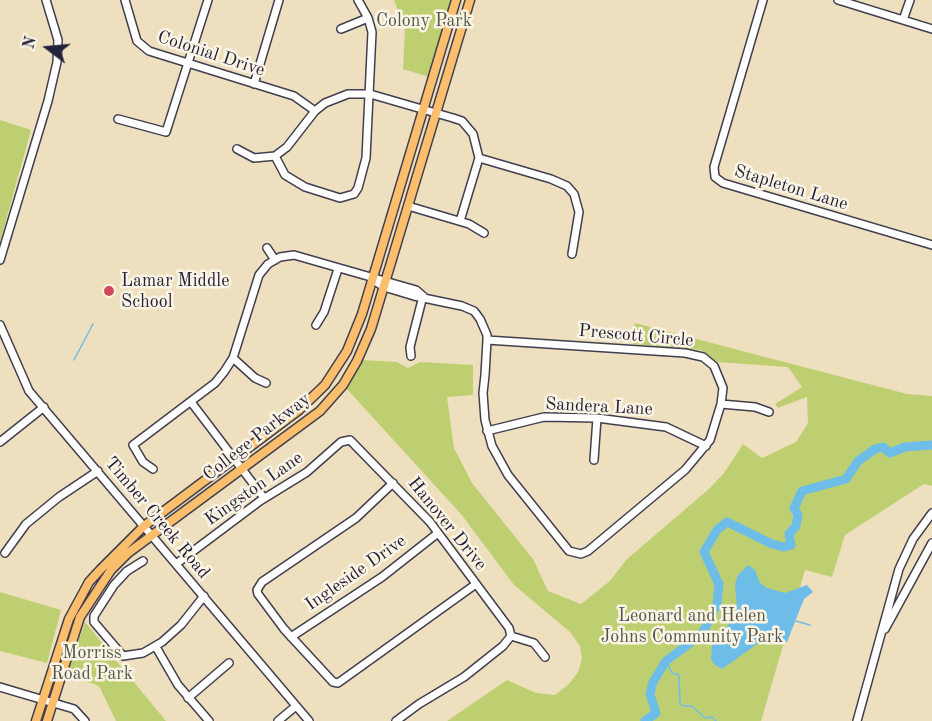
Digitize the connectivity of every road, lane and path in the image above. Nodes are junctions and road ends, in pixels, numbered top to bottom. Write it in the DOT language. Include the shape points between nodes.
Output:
graph roads {
  1 [pos="46,0"];
  2 [pos="125,0"];
  3 [pos="208,0"];
  4 [pos="279,0"];
  5 [pos="358,0"];
  6 [pos="456,0"];
  7 [pos="470,0"];
  8 [pos="763,0"];
  9 [pos="838,0"];
  10 [pos="910,0"];
  11 [pos="368,18"];
  12 [pos="451,19"];
  13 [pos="903,20"];
  14 [pos="463,24"];
  15 [pos="932,28"];
  16 [pos="341,29"];
  17 [pos="189,64"];
  18 [pos="254,84"];
  19 [pos="370,94"];
  20 [pos="423,108"];
  21 [pos="315,111"];
  22 [pos="436,112"];
  23 [pos="118,119"];
  24 [pos="237,149"];
  25 [pos="275,156"];
  26 [pos="479,158"];
  27 [pos="408,206"];
  28 [pos="460,221"];
  29 [pos="484,233"];
  30 [pos="932,245"];
  31 [pos="267,248"];
  32 [pos="572,254"];
  33 [pos="0,260"];
  34 [pos="275,260"];
  35 [pos="338,269"];
  36 [pos="372,279"];
  37 [pos="385,284"];
  38 [pos="423,296"];
  39 [pos="0,325"];
  40 [pos="316,325"];
  41 [pos="487,339"];
  42 [pos="411,356"];
  43 [pos="233,358"];
  44 [pos="266,383"];
  45 [pos="191,402"];
  46 [pos="722,404"];
  47 [pos="44,406"];
  48 [pos="769,412"];
  49 [pos="597,418"];
  50 [pos="487,431"];
  51 [pos="350,440"];
  52 [pos="0,442"];
  53 [pos="706,446"];
  54 [pos="233,460"];
  55 [pos="594,460"];
  56 [pos="153,468"];
  57 [pos="242,470"];
  58 [pos="98,471"];
  59 [pos="393,483"];
  60 [pos="264,498"];
  61 [pos="932,513"];
  62 [pos="144,526"];
  63 [pos="438,533"];
  64 [pos="152,536"];
  65 [pos="932,543"];
  66 [pos="5,553"];
  67 [pos="143,561"];
  68 [pos="176,564"];
  69 [pos="477,584"];
  70 [pos="204,596"];
  71 [pos="882,633"];
  72 [pos="510,636"];
  73 [pos="291,638"];
  74 [pos="156,646"];
  75 [pos="545,657"];
  76 [pos="230,663"];
  77 [pos="0,687"];
  78 [pos="188,698"];
  79 [pos="42,700"];
  80 [pos="52,703"];
  81 [pos="296,705"];
  82 [pos="36,721"];
  83 [pos="46,721"];
  84 [pos="85,721"];
  85 [pos="209,721"];
  86 [pos="278,721"];
  87 [pos="309,721"];
  88 [pos="396,721"];
  89 [pos="857,721"];
  1 -- 33 [label="street" via="58,40 57,62"];
  2 -- 17 [label="street, Colonial Drive" via="140,44 159,55"];
  3 -- 17 [label="street"];
  4 -- 18 [label="street"];
  5 -- 11 [label="street"];
  6 -- 12 [label="main road, College Parkway"];
  7 -- 14 [label="main road, College Parkway"];
  8 -- 30 [label="street, Stapleton Lane" via="714,167 715,177 723,183"];
  9 -- 13 [label="street"];
  10 -- 13 [label="street"];
  11 -- 16 [label="street"];
  11 -- 19 [label="street" via="372,32"];
  12 -- 14 [label="main road"];
  12 -- 20 [label="main road, College Parkway"];
  13 -- 15 [label="street"];
  14 -- 22 [label="main road, College Parkway"];
  17 -- 18 [label="street, Colonial Drive"];
  17 -- 23 [label="street" via="166,132"];
  18 -- 21 [label="street, Colonial Drive" via="294,96"];
  19 -- 20 [label="street"];
  19 -- 21 [label="street" via="337,97"];
  19 -- 25 [label="street" via="366,158 354,194 340,198 299,185 285,175"];
  20 -- 22 [label="street"];
  20 -- 36 [label="main road, College Parkway"];
  21 -- 25 [label="street"];
  22 -- 26 [label="street" via="462,121 475,137"];
  22 -- 27 [label="main road, College Parkway"];
  24 -- 25 [label="street" via="254,158"];
  26 -- 28 [label="street"];
  26 -- 32 [label="street" via="567,186 574,194 579,212"];
  27 -- 28 [label="street"];
  27 -- 37 [label="main road, College Parkway"];
  28 -- 29 [label="street"];
  31 -- 34 [label="street"];
  34 -- 35 [label="street" via="294,255"];
  34 -- 43 [label="street" via="259,275"];
  35 -- 36 [label="street"];
  35 -- 40 [label="street"];
  36 -- 37 [label="street"];
  36 -- 54 [label="main road, College Parkway" via="354,336 325,385"];
  37 -- 38 [label="street"];
  37 -- 57 [label="main road, College Parkway" via="366,342 343,385 320,411"];
  38 -- 41 [label="street" via="474,312 487,330"];
  38 -- 42 [label="street"];
  39 -- 47 [label="street, Timber Creek Road" via="29,391"];
  41 -- 46 [label="street, Prescott Circle" via="691,354 714,366 722,382"];
  41 -- 50 [label="street" via="483,393"];
  43 -- 44 [label="street"];
  43 -- 45 [label="street" via="215,383"];
  45 -- 54 [label="street"];
  45 -- 56 [label="street" via="133,446 136,454"];
  46 -- 48 [label="street"];
  46 -- 53 [label="street, Prescott Circle"];
  47 -- 52 [label="street"];
  47 -- 58 [label="street, Timber Creek Road"];
  49 -- 50 [label="street, Sandera Lane" via="544,417"];
  49 -- 53 [label="street, Sandera Lane" via="666,427"];
  49 -- 55 [label="street"];
  50 -- 53 [label="street, Prescott Circle" via="508,475 569,551 581,555 685,470"];
  51 -- 59 [label="street, Hanover Drive"];
  51 -- 60 [label="street, Kingston Lane" via="341,442 307,472"];
  54 -- 57 [label="street"];
  54 -- 62 [label="main road, College Parkway"];
  57 -- 60 [label="street"];
  57 -- 64 [label="main road, College Parkway"];
  58 -- 62 [label="street, Timber Creek Road"];
  58 -- 66 [label="street" via="26,524"];
  59 -- 63 [label="street, Hanover Drive"];
  59 -- 73 [label="street" via="356,518 262,582 258,594"];
  60 -- 68 [label="street, Kingston Lane"];
  61 -- 71 [label="street" via="902,561"];
  62 -- 64 [label="street, Timber Creek Road"];
  62 -- 79 [label="main road, College Parkway" via="89,582 60,639"];
  63 -- 69 [label="street, Hanover Drive"];
  63 -- 73 [label="street, Ingleside Drive" via="382,577"];
  64 -- 68 [label="street, Timber Creek Road"];
  64 -- 80 [label="main road, College Parkway" via="111,570 80,617"];
  65 -- 71 [label="street"];
  67 -- 74 [label="street" via="114,585 94,622 123,656"];
  68 -- 70 [label="street, Timber Creek Road"];
  69 -- 72 [label="street, Hanover Drive" via="509,628"];
  69 -- 73 [label="street" via="338,684"];
  70 -- 74 [label="street" via="181,625"];
  70 -- 81 [label="street, Timber Creek Road"];
  71 -- 89 [label="street"];
  72 -- 75 [label="street" via="534,643"];
  72 -- 88 [label="street" via="464,677"];
  74 -- 78 [label="street"];
  76 -- 78 [label="street"];
  77 -- 79 [label="street"];
  78 -- 85 [label="street"];
  79 -- 80 [label="street"];
  79 -- 82 [label="main road, College Parkway"];
  80 -- 83 [label="main road, College Parkway"];
  80 -- 84 [label="street" via="76,710"];
  81 -- 86 [label="street"];
  81 -- 87 [label="street, Timber Creek Road"];
}
